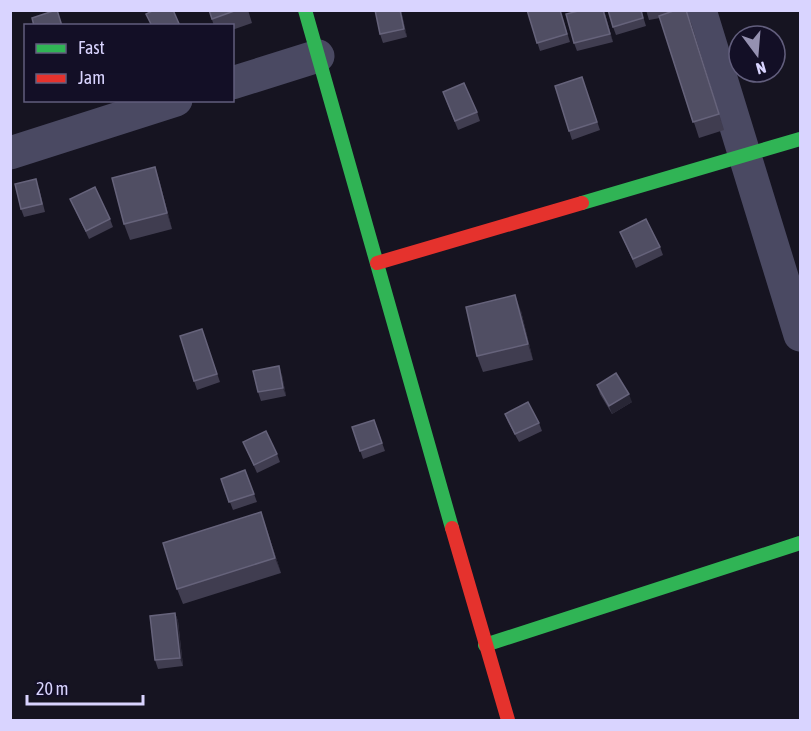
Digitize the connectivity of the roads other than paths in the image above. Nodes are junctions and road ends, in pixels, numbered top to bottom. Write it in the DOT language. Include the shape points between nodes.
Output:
graph roads {
  1 [pos="305,10"];
  2 [pos="700,10"];
  3 [pos="318,56"];
  4 [pos="234,82"];
  5 [pos="171,102"];
  6 [pos="801,139"];
  7 [pos="10,153"];
  8 [pos="745,156"];
  9 [pos="376,263"];
  10 [pos="801,334"];
  11 [pos="801,543"];
  12 [pos="485,645"];
  13 [pos="508,720"];
  1 -- 3 [label="street"];
  2 -- 8 [label="street"];
  3 -- 4 [label="street"];
  3 -- 9 [label="street"];
  5 -- 7 [label="street"];
  6 -- 8 [label="street"];
  8 -- 9 [label="street"];
  8 -- 10 [label="street"];
  9 -- 12 [label="street"];
  11 -- 12 [label="street"];
  12 -- 13 [label="street"];
}
